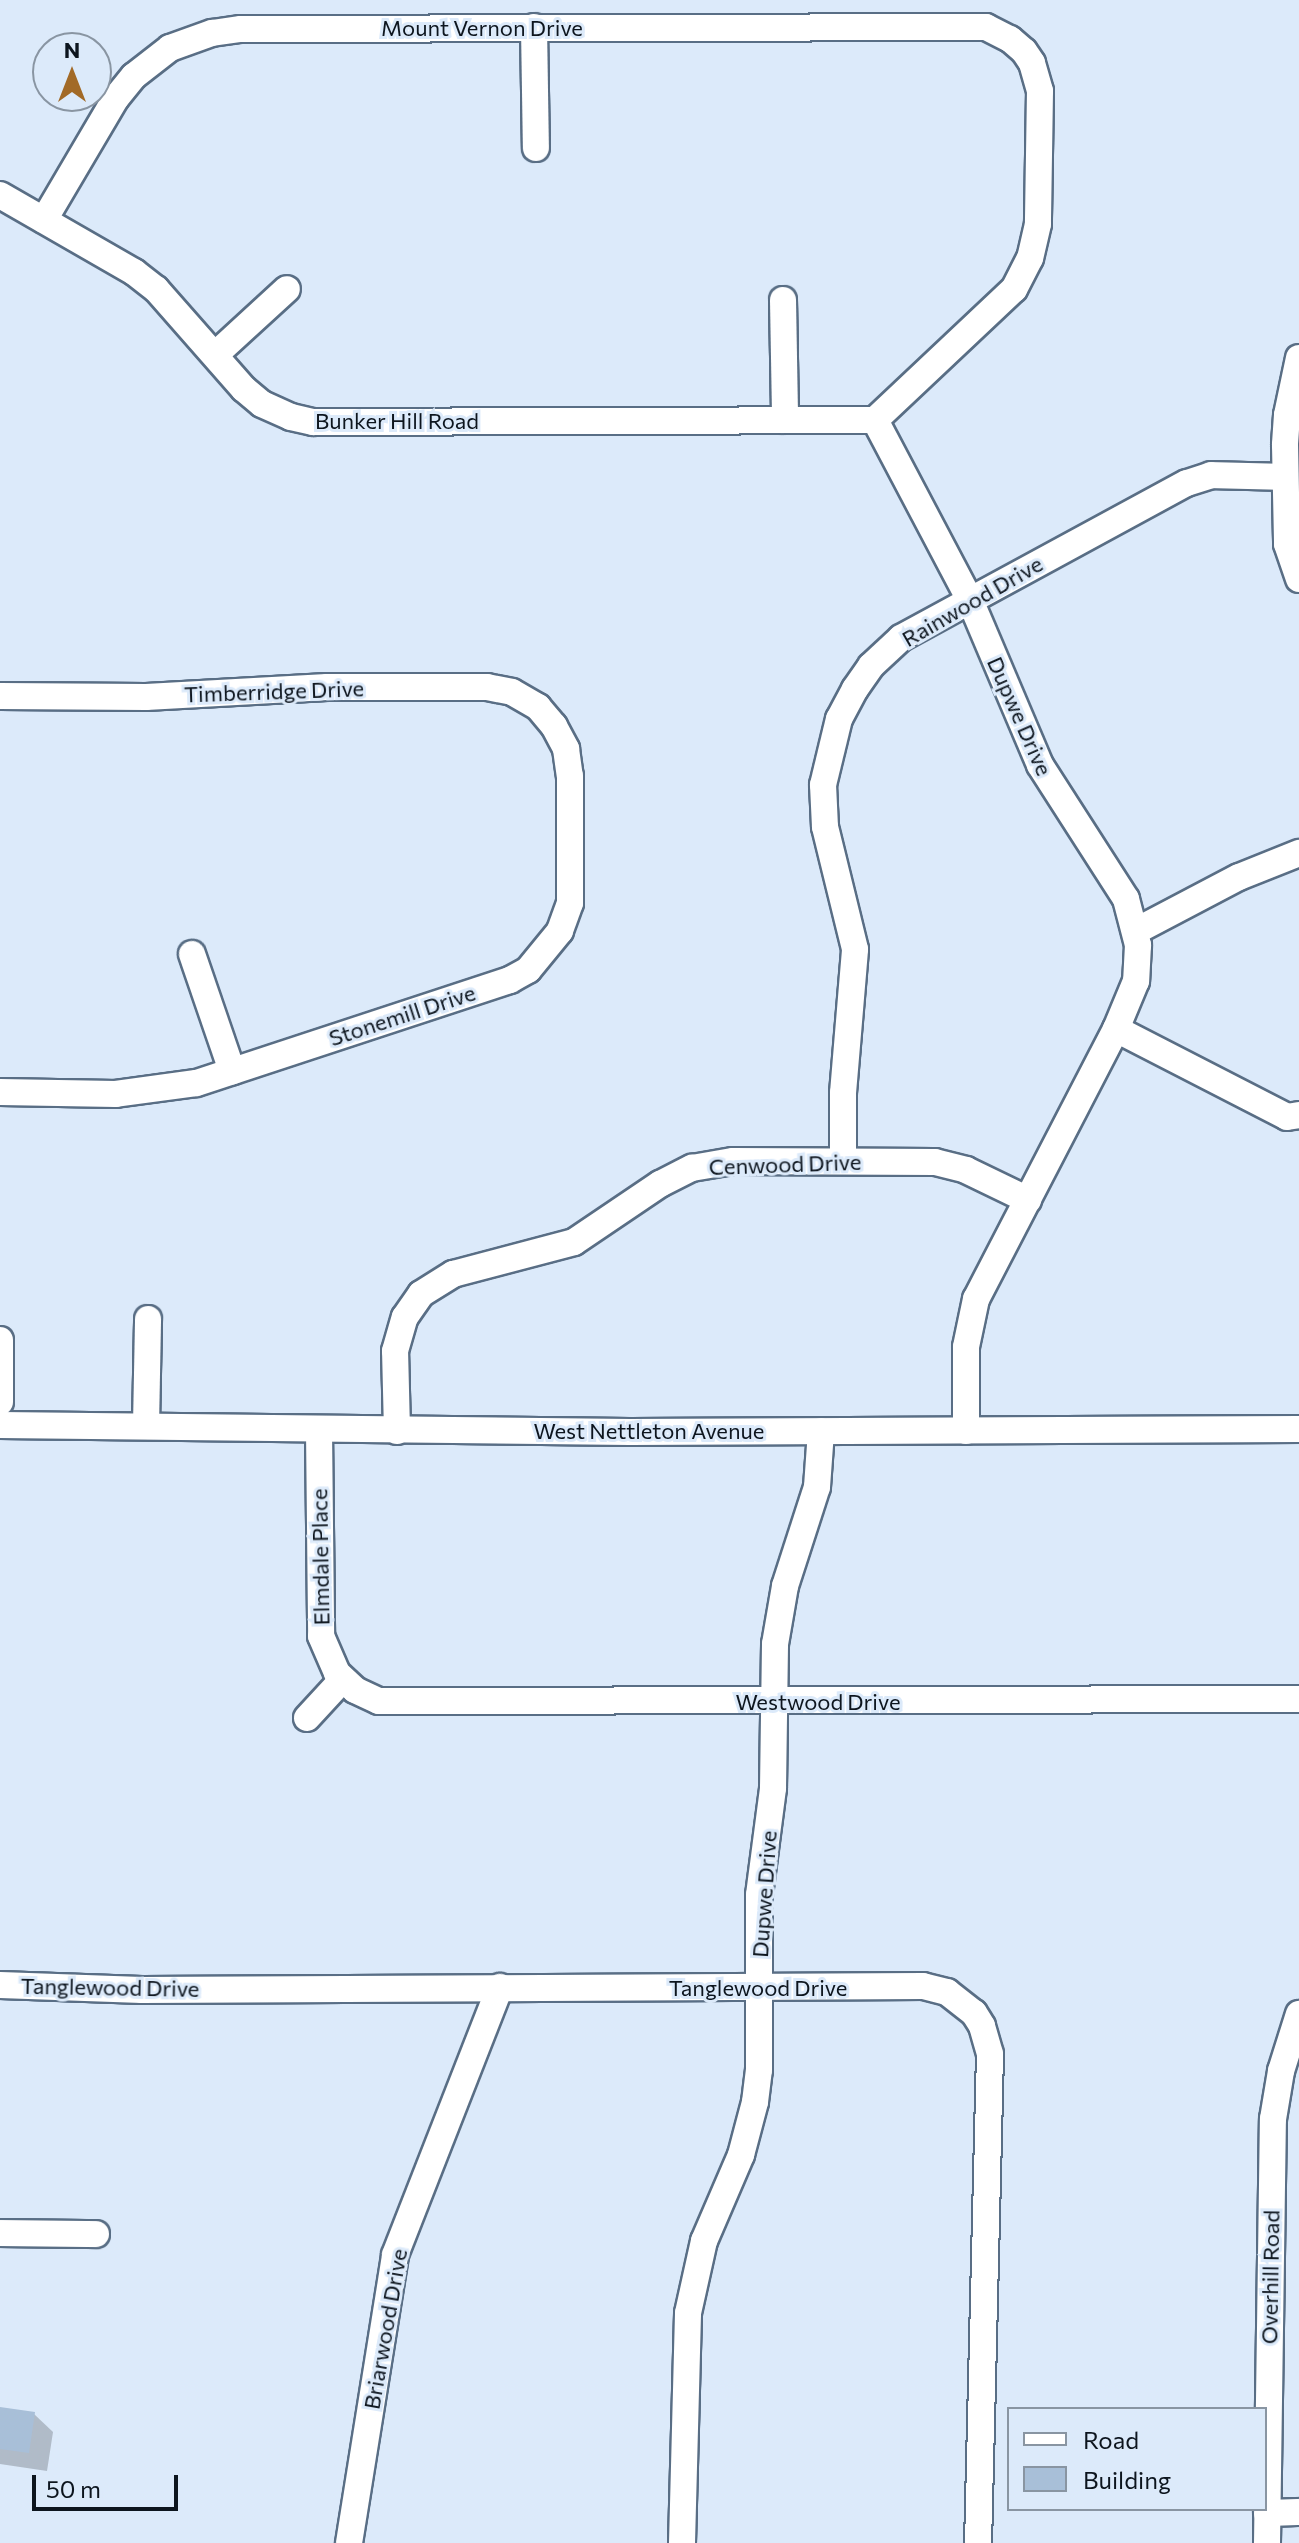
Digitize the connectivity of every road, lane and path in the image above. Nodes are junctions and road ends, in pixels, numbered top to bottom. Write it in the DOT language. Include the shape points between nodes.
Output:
graph roads {
  1 [pos="534,27"];
  2 [pos="536,148"];
  3 [pos="0,195"];
  4 [pos="44,220"];
  5 [pos="287,289"];
  6 [pos="783,300"];
  7 [pos="216,354"];
  8 [pos="1299,358"];
  9 [pos="785,420"];
  10 [pos="875,420"];
  11 [pos="1285,477"];
  12 [pos="1299,579"];
  13 [pos="970,600"];
  14 [pos="0,696"];
  15 [pos="542,712"];
  16 [pos="1299,853"];
  17 [pos="1136,931"];
  18 [pos="192,954"];
  19 [pos="1116,1029"];
  20 [pos="232,1071"];
  21 [pos="0,1092"];
  22 [pos="1299,1115"];
  23 [pos="843,1161"];
  24 [pos="1028,1200"];
  25 [pos="148,1319"];
  26 [pos="0,1340"];
  27 [pos="0,1402"];
  28 [pos="0,1425"];
  29 [pos="146,1426"];
  30 [pos="1299,1429"];
  31 [pos="319,1430"];
  32 [pos="397,1431"];
  33 [pos="821,1431"];
  34 [pos="966,1431"];
  35 [pos="343,1679"];
  36 [pos="1299,1699"];
  37 [pos="773,1703"];
  38 [pos="307,1718"];
  39 [pos="0,1985"];
  40 [pos="500,1987"];
  41 [pos="759,1989"];
  42 [pos="1299,2014"];
  43 [pos="1292,2060"];
  44 [pos="0,2233"];
  45 [pos="96,2234"];
  46 [pos="1299,2512"];
  47 [pos="1267,2513"];
  48 [pos="349,2543"];
  49 [pos="682,2543"];
  50 [pos="978,2543"];
  51 [pos="1267,2543"];
  1 -- 2 [label="street"];
  1 -- 4 [label="street, Mount Vernon Drive" via="241,29 180,44 134,76 116,98"];
  1 -- 10 [label="street, Mount Vernon Drive" via="972,26 998,31 1032,63 1040,91 1038,224 1030,258 1014,289"];
  3 -- 4 [label="street, Bunker Hill Road"];
  4 -- 7 [label="street, Bunker Hill Road" via="156,289"];
  5 -- 7 [label="street"];
  6 -- 9 [label="street"];
  7 -- 9 [label="street, Bunker Hill Road" via="262,404 313,422"];
  8 -- 11 [label="street" via="1287,415"];
  9 -- 10 [label="street, Bunker Hill Road"];
  10 -- 13 [label="street, Dupwe Drive"];
  11 -- 12 [label="street" via="1287,544"];
  11 -- 13 [label="street, Rainwood Drive" via="1211,475 1187,483"];
  13 -- 17 [label="street, Dupwe Drive" via="1040,765 1126,899"];
  13 -- 23 [label="street, Rainwood Drive" via="901,638 871,666 839,719 827,758 825,827 855,949"];
  14 -- 15 [label="street, Timberridge Drive" via="487,687 524,697"];
  15 -- 20 [label="street, Stonemill Drive" via="568,758 570,903 560,931 542,956 510,980"];
  16 -- 17 [label="street" via="1239,877"];
  17 -- 19 [label="street, Dupwe Drive" via="1136,981"];
  18 -- 20 [label="street"];
  19 -- 22 [label="street" via="1287,1117"];
  19 -- 24 [label="street, Dupwe Drive"];
  20 -- 21 [label="street, Stonemill Drive" via="166,1090"];
  23 -- 24 [label="street, Cenwood Drive" via="935,1162 966,1170"];
  23 -- 32 [label="street, Cenwood Drive" via="708,1164 660,1184 574,1242 439,1281 413,1304 399,1332"];
  24 -- 34 [label="street, Dupwe Drive" via="976,1299 966,1347"];
  25 -- 29 [label="street"];
  26 -- 27 [label="street"];
  28 -- 29 [label="street, West Nettleton Avenue"];
  29 -- 31 [label="street, West Nettleton Avenue"];
  30 -- 34 [label="street, West Nettleton Avenue"];
  31 -- 32 [label="street, West Nettleton Avenue"];
  31 -- 35 [label="street, Elmdale Place" via="319,1622 325,1650"];
  32 -- 33 [label="street, West Nettleton Avenue"];
  33 -- 34 [label="street, West Nettleton Avenue"];
  33 -- 37 [label="street, Dupwe Drive" via="817,1487 782,1601"];
  35 -- 37 [label="street, Westwood Drive" via="379,1701 401,1704"];
  35 -- 38 [label="street"];
  36 -- 37 [label="street, Westwood Drive"];
  37 -- 41 [label="street, Dupwe Drive" via="773,1788 759,1895"];
  39 -- 40 [label="street, Tanglewood Drive" via="142,1990"];
  40 -- 41 [label="street, Tanglewood Drive"];
  40 -- 48 [label="street, Briarwood Drive" via="395,2255"];
  41 -- 49 [label="street, Dupwe Drive" via="753,2113 704,2241 688,2313"];
  41 -- 50 [label="street, Tanglewood Drive" via="923,1986 957,1998 982,2026 990,2054"];
  42 -- 43 [label="street, Overhill Road"];
  43 -- 47 [label="street, Overhill Road" via="1273,2119"];
  44 -- 45 [label="street"];
  46 -- 47 [label="street"];
  47 -- 51 [label="street, Overhill Road"];
}
